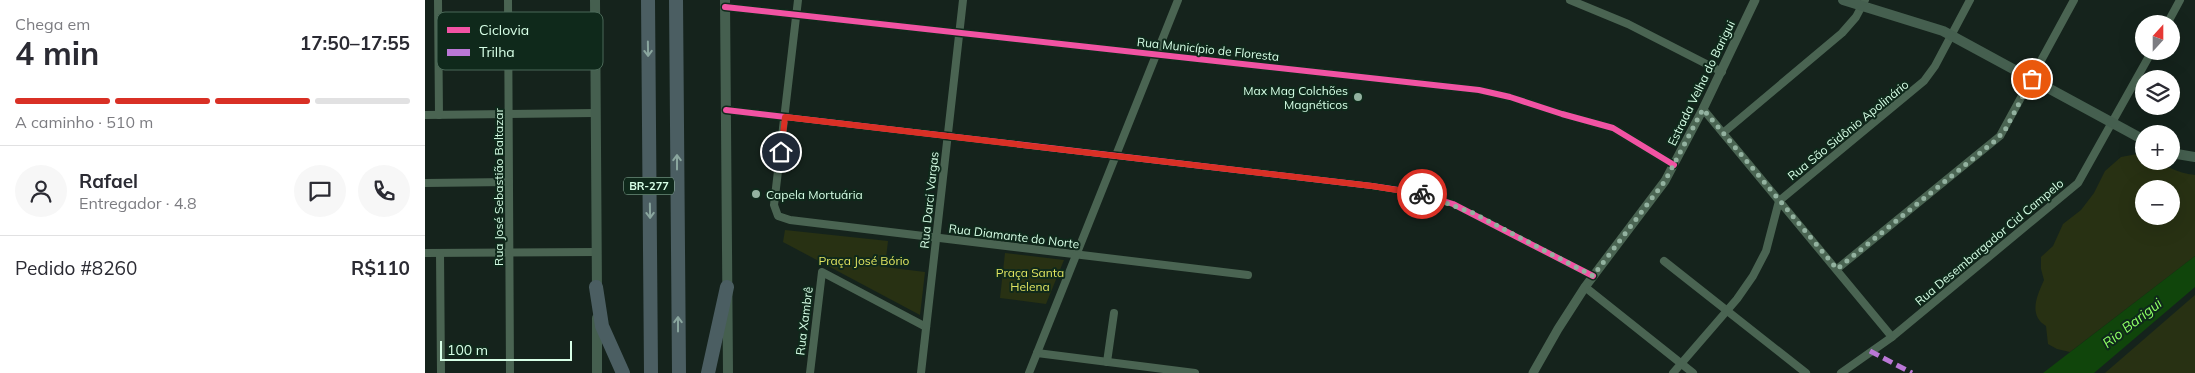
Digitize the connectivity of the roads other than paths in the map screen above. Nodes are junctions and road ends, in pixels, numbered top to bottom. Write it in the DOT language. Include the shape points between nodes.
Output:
graph roads {
  1 [pos="648,0"];
  2 [pos="676,0"];
  3 [pos="799,0"];
  4 [pos="963,0"];
  5 [pos="1178,0"];
  6 [pos="1570,0"];
  7 [pos="1755,0"];
  8 [pos="1843,0"];
  9 [pos="1970,0"];
  10 [pos="2074,0"];
  11 [pos="2180,0"];
  12 [pos="725,3"];
  13 [pos="1863,3"];
  14 [pos="797,14"];
  15 [pos="2172,15"];
  16 [pos="959,32"];
  17 [pos="1951,36"];
  18 [pos="1157,54"];
  19 [pos="2147,60"];
  20 [pos="439,70"];
  21 [pos="508,70"];
  22 [pos="595,70"];
  23 [pos="1722,72"];
  24 [pos="2032,79"];
  25 [pos="1703,109"];
  26 [pos="726,110"];
  27 [pos="595,113"];
  28 [pos="439,114"];
  29 [pos="508,114"];
  30 [pos="425,115"];
  31 [pos="785,117"];
  32 [pos="2113,123"];
  33 [pos="1723,133"];
  34 [pos="2135,135"];
  35 [pos="948,136"];
  36 [pos="2180,154"];
  37 [pos="1116,156"];
  38 [pos="2195,157"];
  39 [pos="1674,166"];
  40 [pos="509,182"];
  41 [pos="425,183"];
  42 [pos="1779,201"];
  43 [pos="936,238"];
  44 [pos="509,252"];
  45 [pos="596,252"];
  46 [pos="425,253"];
  47 [pos="440,253"];
  48 [pos="1076,254"];
  49 [pos="1664,261"];
  50 [pos="1837,269"];
  51 [pos="1248,275"];
  52 [pos="1593,276"];
  53 [pos="597,287"];
  54 [pos="727,287"];
  55 [pos="1585,287"];
  56 [pos="1727,311"];
  57 [pos="1114,313"];
  58 [pos="926,327"];
  59 [pos="1893,336"];
  60 [pos="1037,353"];
  61 [pos="1107,362"];
  62 [pos="1681,364"];
  63 [pos="441,373"];
  64 [pos="510,373"];
  65 [pos="597,373"];
  66 [pos="623,373"];
  67 [pos="651,373"];
  68 [pos="679,373"];
  69 [pos="708,373"];
  70 [pos="728,373"];
  71 [pos="810,373"];
  72 [pos="921,373"];
  73 [pos="1029,373"];
  74 [pos="1195,373"];
  75 [pos="1533,373"];
  76 [pos="1673,373"];
  77 [pos="1693,373"];
  78 [pos="1806,373"];
  79 [pos="1841,373"];
  1 -- 67 [label="highway, BR-277, one-way"];
  68 -- 2 [label="highway, BR-277, one-way"];
  3 -- 14 [label="street"];
  4 -- 16 [label="street, Rua Darci Vargas"];
  5 -- 18 [label="street"];
  6 -- 23 [label="street" via="1620,20"];
  7 -- 23 [label="street, Estrada Velha do Barigui"];
  8 -- 13 [label="main road"];
  9 -- 17 [label="street, Rua São Sidônio Apolinário"];
  10 -- 24 [label="street"];
  11 -- 15 [label="street"];
  12 -- 14 [label="street, Rua Município de Floresta"];
  12 -- 26 [label="main road"];
  13 -- 17 [label="main road"];
  13 -- 33 [label="street" via="1849,26"];
  14 -- 16 [label="street, Rua Município de Floresta"];
  14 -- 31 [label="street"];
  16 -- 18 [label="street, Rua Município de Floresta"];
  16 -- 35 [label="street, Rua Darci Vargas"];
  17 -- 24 [label="main road"];
  17 -- 42 [label="street, Rua São Sidônio Apolinário" via="1923,82"];
  18 -- 37 [label="street"];
  18 -- 39 [label="street, Rua Município de Floresta" via="1494,93 1613,128"];
  19 -- 32 [label="street, Rua Desembargador Cid Campelo"];
  20 -- 28 [label="street"];
  21 -- 29 [label="street, Rua José Sebastião Baltazar"];
  22 -- 27 [label="main road"];
  23 -- 25 [label="street, Estrada Velha do Barigui"];
  24 -- 32 [label="main road"];
  24 -- 50 [label="street" via="2005,130 1996,140"];
  25 -- 33 [label="street"];
  25 -- 39 [label="street, Estrada Velha do Barigui"];
  26 -- 31 [label="street"];
  26 -- 54 [label="main road"];
  27 -- 29 [label="street"];
  27 -- 45 [label="main road"];
  28 -- 29 [label="street"];
  28 -- 30 [label="street"];
  29 -- 40 [label="street, Rua José Sebastião Baltazar"];
  31 -- 35 [label="street"];
  31 -- 43 [label="street, Rua Diamante do Norte" via="774,205 778,216"];
  32 -- 34 [label="main road"];
  32 -- 59 [label="street, Rua Desembargador Cid Campelo" via="2072,189"];
  33 -- 42 [label="street"];
  35 -- 37 [label="street"];
  35 -- 43 [label="street, Rua Darci Vargas"];
  36 -- 38 [label="main road"];
  37 -- 48 [label="street"];
  37 -- 52 [label="street" via="1418,193 1473,213"];
  39 -- 52 [label="street, Estrada Velha do Barigui"];
  40 -- 41 [label="street"];
  40 -- 44 [label="street, Rua José Sebastião Baltazar"];
  42 -- 50 [label="street"];
  42 -- 56 [label="street" via="1760,263 1746,288"];
  43 -- 48 [label="street, Rua Diamante do Norte"];
  43 -- 58 [label="street, Rua Darci Vargas"];
  44 -- 45 [label="street"];
  44 -- 47 [label="street"];
  44 -- 64 [label="street, Rua José Sebastião Baltazar"];
  45 -- 53 [label="main road"];
  46 -- 47 [label="street"];
  47 -- 63 [label="street"];
  48 -- 51 [label="street, Rua Diamante do Norte"];
  48 -- 60 [label="street"];
  49 -- 56 [label="street"];
  50 -- 59 [label="street"];
  52 -- 55 [label="street, Estrada Velha do Barigui"];
  53 -- 65 [label="main road"];
  53 -- 66 [label="highway" via="602,326"];
  54 -- 69 [label="highway"];
  54 -- 70 [label="main road"];
  55 -- 62 [label="street"];
  55 -- 75 [label="street, Estrada Velha do Barigui"];
  56 -- 62 [label="street"];
  56 -- 78 [label="street"];
  57 -- 61 [label="street"];
  58 -- 71 [label="street, Rua Xambrê" via="822,272"];
  58 -- 72 [label="street, Rua Darci Vargas"];
  59 -- 79 [label="street, Rua Desembargador Cid Campelo"];
  60 -- 61 [label="street"];
  60 -- 73 [label="street"];
  61 -- 74 [label="street"];
  62 -- 76 [label="street"];
  62 -- 77 [label="street"];
}
